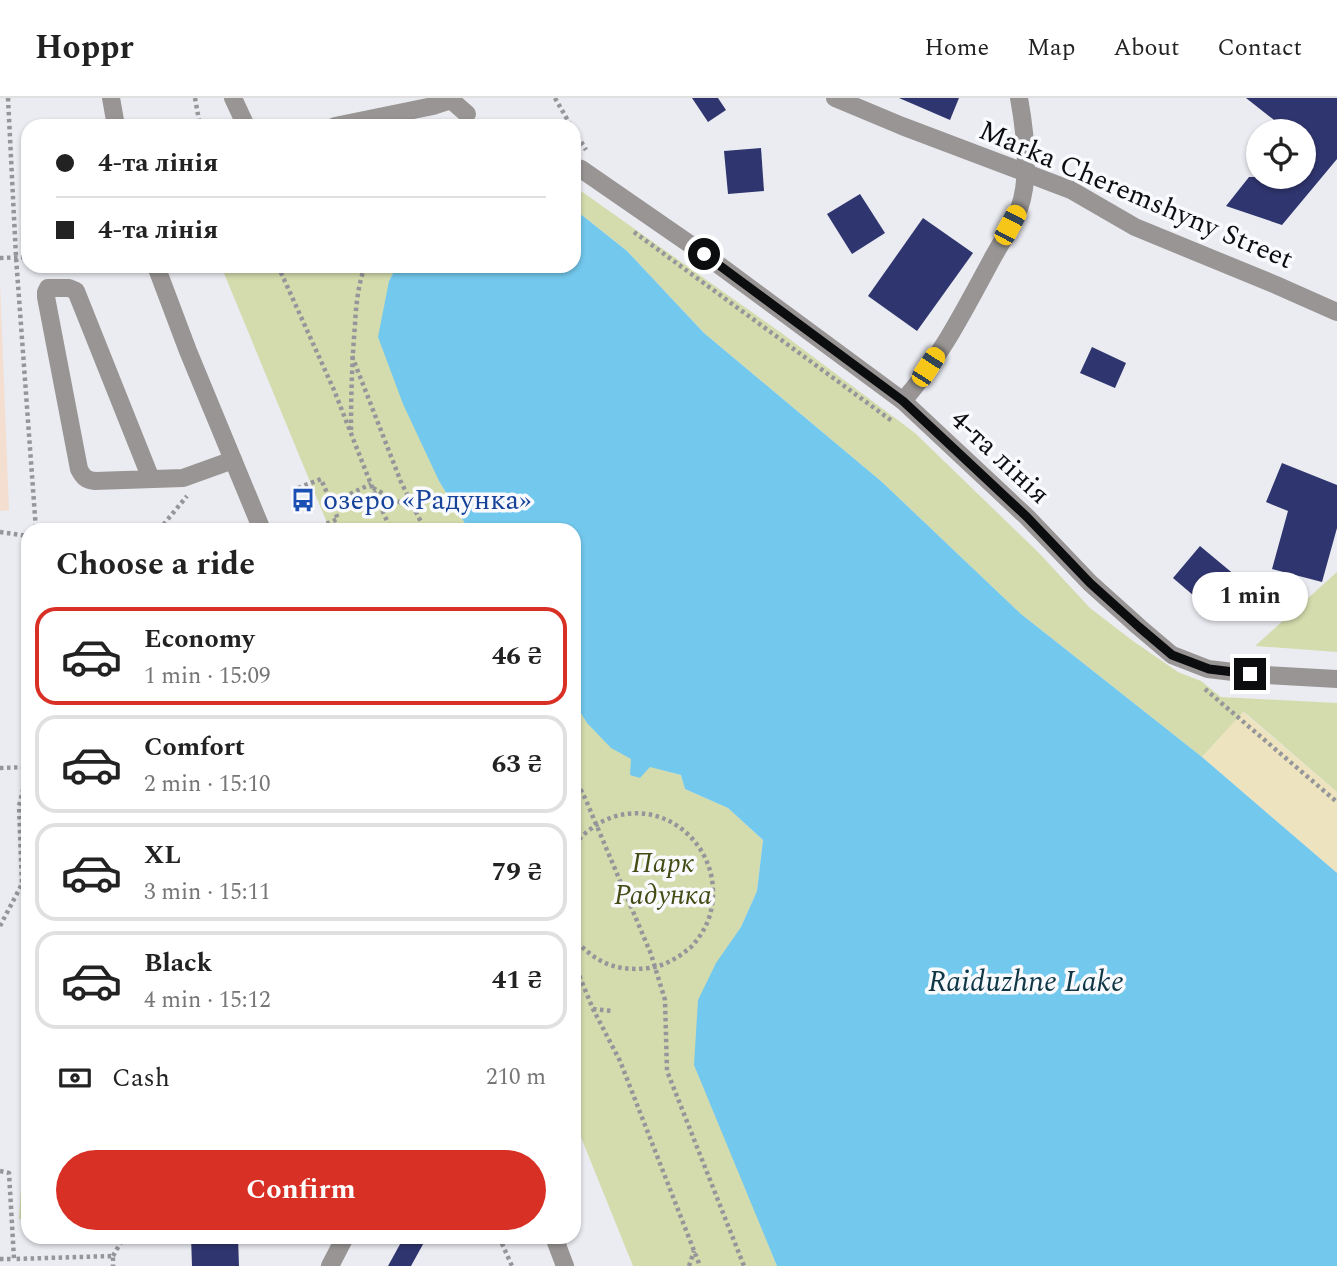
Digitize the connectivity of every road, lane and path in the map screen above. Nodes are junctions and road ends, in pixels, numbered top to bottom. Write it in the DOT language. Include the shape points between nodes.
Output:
graph roads {
  1 [pos="8,98"];
  2 [pos="111,98"];
  3 [pos="195,98"];
  4 [pos="233,98"];
  5 [pos="555,98"];
  6 [pos="835,98"];
  7 [pos="1019,98"];
  8 [pos="436,102"];
  9 [pos="465,113"];
  10 [pos="115,119"];
  11 [pos="199,119"];
  12 [pos="243,119"];
  13 [pos="364,119"];
  14 [pos="567,119"];
  15 [pos="581,169"];
  16 [pos="1026,172"];
  17 [pos="624,225"];
  18 [pos="16,257"];
  19 [pos="21,257"];
  20 [pos="0,258"];
  21 [pos="159,273"];
  22 [pos="281,273"];
  23 [pos="362,273"];
  24 [pos="1337,312"];
  25 [pos="352,356"];
  26 [pos="903,401"];
  27 [pos="901,427"];
  28 [pos="351,434"];
  29 [pos="233,460"];
  30 [pos="150,479"];
  31 [pos="371,486"];
  32 [pos="298,488"];
  33 [pos="190,493"];
  34 [pos="331,503"];
  35 [pos="413,509"];
  36 [pos="35,523"];
  37 [pos="165,523"];
  38 [pos="259,523"];
  39 [pos="329,523"];
  40 [pos="388,523"];
  41 [pos="421,523"];
  42 [pos="0,532"];
  43 [pos="21,535"];
  44 [pos="1337,679"];
  45 [pos="1203,687"];
  46 [pos="21,767"];
  47 [pos="0,768"];
  48 [pos="581,792"];
  49 [pos="21,798"];
  50 [pos="1337,802"];
  51 [pos="596,825"];
  52 [pos="581,837"];
  53 [pos="21,858"];
  54 [pos="21,886"];
  55 [pos="0,926"];
  56 [pos="581,947"];
  57 [pos="655,967"];
  58 [pos="581,980"];
  59 [pos="593,1009"];
  60 [pos="612,1011"];
  61 [pos="0,1171"];
  62 [pos="120,1244"];
  63 [pos="341,1244"];
  64 [pos="502,1244"];
  65 [pos="557,1244"];
  66 [pos="694,1251"];
  67 [pos="113,1256"];
  68 [pos="0,1259"];
  69 [pos="14,1259"];
  70 [pos="9,1266"];
  71 [pos="113,1266"];
  72 [pos="330,1266"];
  73 [pos="512,1266"];
  74 [pos="565,1266"];
  75 [pos="689,1266"];
  76 [pos="700,1266"];
  77 [pos="744,1266"];
  1 -- 18 [label="path"];
  2 -- 10 [label="street"];
  3 -- 11 [label="path"];
  4 -- 12 [label="street"];
  5 -- 14 [label="path"];
  6 -- 16 [label="street, Marka Cheremshyny Street"];
  7 -- 16 [label="street"];
  8 -- 9 [label="street" via="451,100"];
  8 -- 13 [label="street"];
  15 -- 26 [label="street, 4-та лінія"];
  16 -- 24 [label="street, Marka Cheremshyny Street" via="1071,190 1135,227"];
  16 -- 26 [label="street" via="1019,209 1002,242 953,330"];
  17 -- 27 [label="path"];
  18 -- 19 [label="path"];
  18 -- 20 [label="path"];
  18 -- 36 [label="path"];
  21 -- 29 [label="street"];
  22 -- 28 [label="path"];
  23 -- 25 [label="path"];
  25 -- 28 [label="path"];
  25 -- 35 [label="path"];
  26 -- 44 [label="street, 4-та лінія" via="1090,583 1172,655 1209,669"];
  28 -- 31 [label="path"];
  29 -- 30 [label="street" via="183,478"];
  29 -- 38 [label="street"];
  30 -- 30 [label="street" via="95,481 83,477 48,310 48,288 76,291"];
  31 -- 34 [label="path"];
  31 -- 35 [label="path"];
  31 -- 40 [label="path"];
  32 -- 34 [label="path" via="321,479"];
  33 -- 37 [label="path"];
  34 -- 39 [label="path" via="338,519"];
  35 -- 41 [label="path"];
  42 -- 43 [label="path"];
  45 -- 50 [label="path"];
  46 -- 47 [label="path"];
  48 -- 51 [label="path"];
  49 -- 53 [label="path"];
  51 -- 52 [label="path"];
  51 -- 57 [label="path"];
  51 -- 57 [label="path" via="636,813 660,817 681,827 710,866 715,891 711,916 699,939 680,956"];
  54 -- 55 [label="path"];
  56 -- 57 [label="path" via="607,965 632,970"];
  57 -- 77 [label="path" via="665,1000 667,1070"];
  58 -- 59 [label="path"];
  59 -- 60 [label="path"];
  59 -- 66 [label="path" via="620,1061"];
  61 -- 69 [label="path" via="9,1173"];
  62 -- 67 [label="path"];
  63 -- 72 [label="street"];
  64 -- 73 [label="path"];
  65 -- 74 [label="street"];
  66 -- 75 [label="path"];
  66 -- 76 [label="path"];
  67 -- 69 [label="path"];
  67 -- 71 [label="path"];
  68 -- 69 [label="path"];
  69 -- 70 [label="path"];
}
